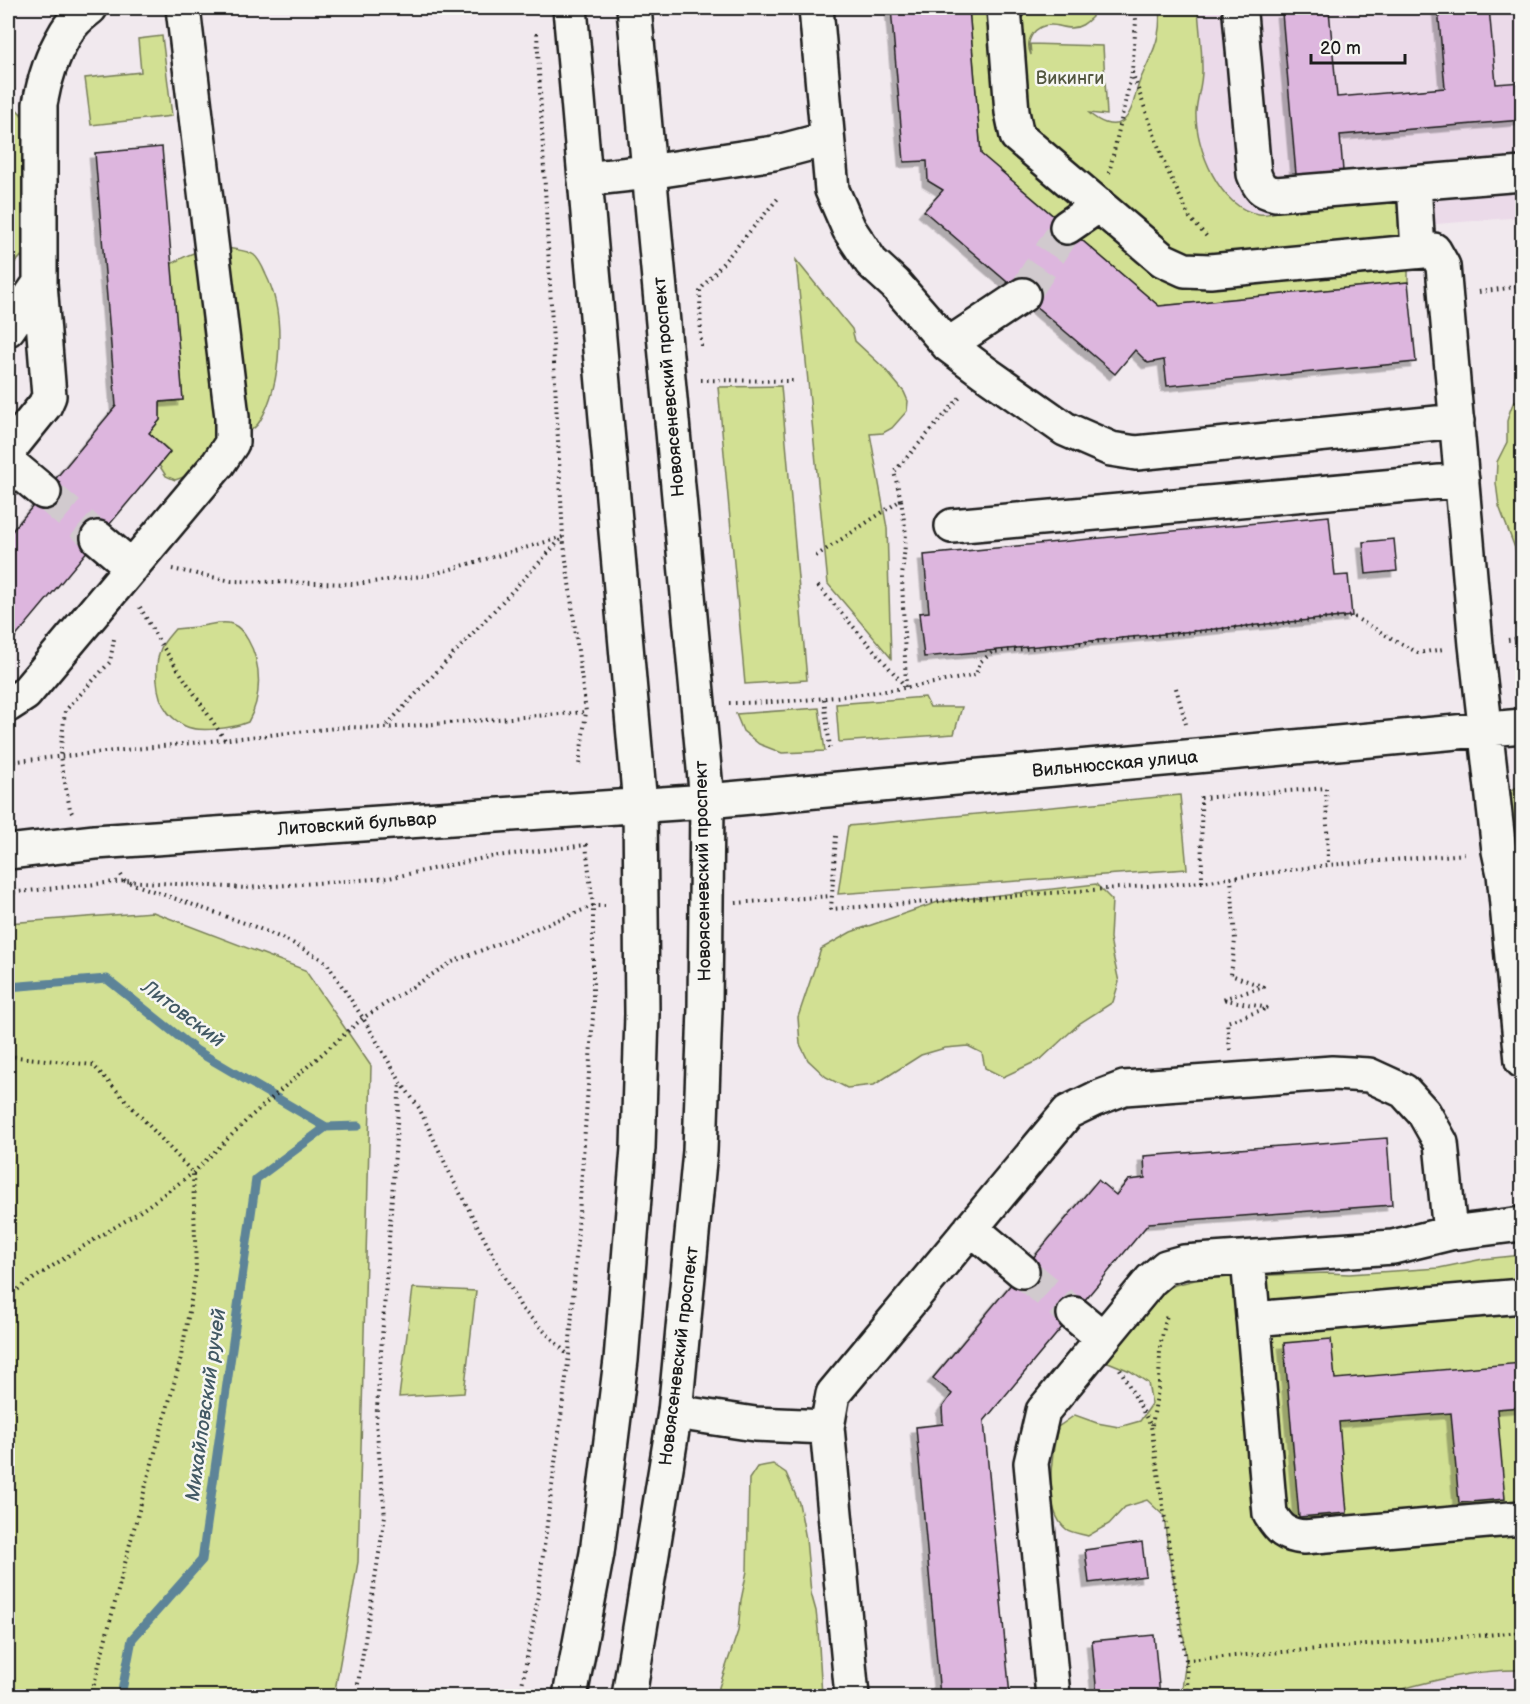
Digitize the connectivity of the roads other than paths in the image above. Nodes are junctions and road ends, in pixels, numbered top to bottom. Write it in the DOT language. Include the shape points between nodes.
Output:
graph roads {
  1 [pos="90,8"];
  2 [pos="183,8"];
  3 [pos="570,8"];
  4 [pos="634,8"];
  5 [pos="816,8"];
  6 [pos="1004,8"];
  7 [pos="1241,8"];
  8 [pos="826,139"];
  9 [pos="649,172"];
  10 [pos="1522,174"];
  11 [pos="585,178"];
  12 [pos="1414,183"];
  13 [pos="1099,205"];
  14 [pos="1067,227"];
  15 [pos="1418,250"];
  16 [pos="40,283"];
  17 [pos="1023,295"];
  18 [pos="8,329"];
  19 [pos="948,345"];
  20 [pos="1457,421"];
  21 [pos="8,451"];
  22 [pos="8,462"];
  23 [pos="1462,480"];
  24 [pos="44,492"];
  25 [pos="952,526"];
  26 [pos="98,538"];
  27 [pos="138,560"];
  28 [pos="8,705"];
  29 [pos="1522,726"];
  30 [pos="1486,730"];
  31 [pos="706,801"];
  32 [pos="640,805"];
  33 [pos="8,852"];
  34 [pos="1508,866"];
  35 [pos="1522,1061"];
  36 [pos="1522,1224"];
  37 [pos="971,1228"];
  38 [pos="1449,1233"];
  39 [pos="1248,1258"];
  40 [pos="1022,1271"];
  41 [pos="1522,1296"];
  42 [pos="1074,1314"];
  43 [pos="1253,1319"];
  44 [pos="1103,1338"];
  45 [pos="675,1412"];
  46 [pos="827,1427"];
  47 [pos="1522,1518"];
  48 [pos="575,1690"];
  49 [pos="628,1693"];
  50 [pos="852,1696"];
  51 [pos="1053,1696"];
  1 -- 16 [label="main road" via="64,35 40,104"];
  2 -- 27 [label="main road" via="232,443"];
  3 -- 11 [label="main road"];
  4 -- 9 [label="main road, Новоясеневский проспект"];
  5 -- 8 [label="main road"];
  6 -- 13 [label="main road" via="1017,136"];
  7 -- 12 [label="main road" via="1258,185 1276,194"];
  8 -- 9 [label="main road" via="774,153"];
  8 -- 19 [label="main road" via="832,190 849,230 871,262"];
  9 -- 11 [label="main road"];
  9 -- 31 [label="main road, Новоясеневский проспект"];
  10 -- 12 [label="main road"];
  11 -- 32 [label="main road"];
  12 -- 15 [label="main road"];
  13 -- 14 [label="main road"];
  13 -- 15 [label="main road" via="1163,260 1185,270 1210,271"];
  15 -- 20 [label="main road" via="1434,250 1443,266"];
  16 -- 18 [label="main road"];
  16 -- 21 [label="main road" via="50,396"];
  17 -- 19 [label="main road"];
  19 -- 20 [label="main road" via="1065,429 1112,449 1136,453"];
  20 -- 23 [label="main road"];
  22 -- 24 [label="main road"];
  23 -- 25 [label="main road"];
  23 -- 30 [label="main road"];
  26 -- 27 [label="main road"];
  27 -- 28 [label="main road" via="25,694"];
  29 -- 30 [label="main road, Вильнюсская улица"];
  30 -- 31 [label="main road, Вильнюсская улица"];
  30 -- 34 [label="main road"];
  31 -- 32 [label="main road, Литовский бульвар"];
  31 -- 45 [label="main road, Новоясеневский проспект" via="700,1151"];
  32 -- 33 [label="main road, Литовский бульвар" via="95,842"];
  32 -- 48 [label="main road" via="642,1014 638,1148 620,1371"];
  34 -- 35 [label="main road"];
  36 -- 38 [label="main road"];
  37 -- 38 [label="main road" via="1068,1112 1095,1099 1124,1088 1332,1073 1369,1075 1404,1091 1424,1113 1441,1143"];
  37 -- 40 [label="main road"];
  37 -- 46 [label="main road" via="833,1394"];
  38 -- 39 [label="main road" via="1394,1247"];
  39 -- 43 [label="main road"];
  39 -- 44 [label="main road" via="1184,1262 1166,1267"];
  41 -- 43 [label="main road"];
  42 -- 44 [label="main road"];
  43 -- 47 [label="main road" via="1270,1514 1279,1528 1304,1537"];
  44 -- 51 [label="main road" via="1043,1411 1031,1463"];
  45 -- 46 [label="main road" via="755,1424"];
  45 -- 49 [label="main road, Новоясеневский проспект"];
  46 -- 50 [label="main road"];
}
